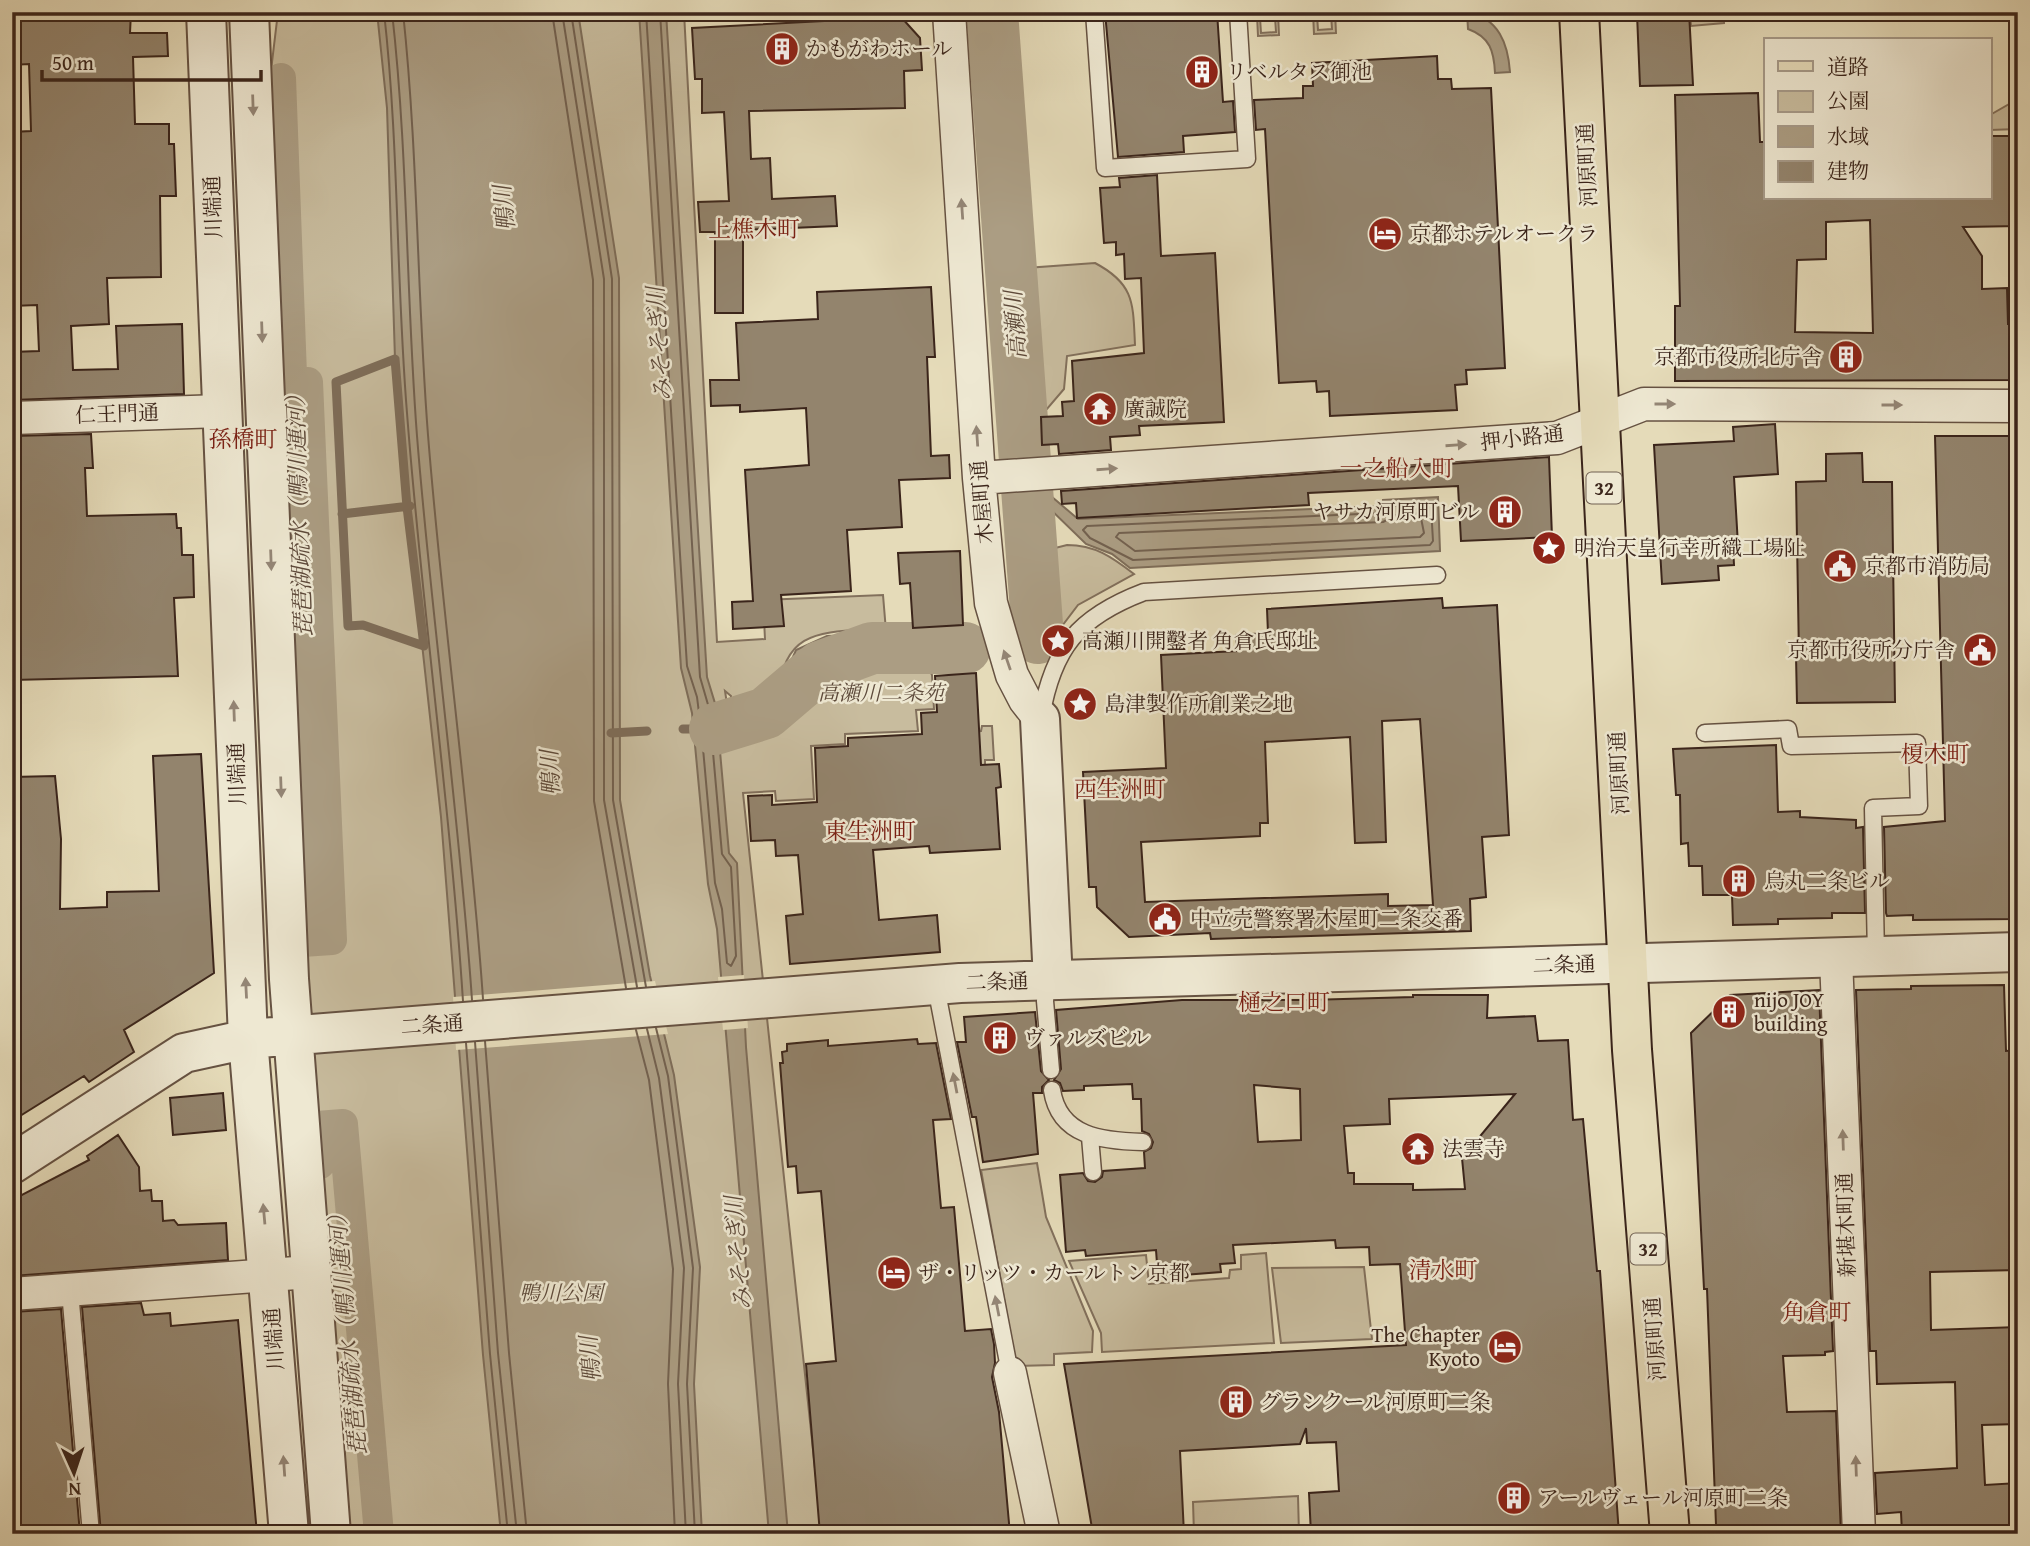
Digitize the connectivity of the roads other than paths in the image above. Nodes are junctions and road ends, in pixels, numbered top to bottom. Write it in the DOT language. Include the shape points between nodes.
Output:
graph roads {
  1 [pos="206,12"];
  2 [pos="249,12"];
  3 [pos="949,12"];
  4 [pos="1094,12"];
  5 [pos="1238,12"];
  6 [pos="1579,12"];
  7 [pos="2018,406"];
  8 [pos="221,411"];
  9 [pos="12,418"];
  10 [pos="1600,422"];
  11 [pos="993,477"];
  12 [pos="1437,575"];
  13 [pos="1040,719"];
  14 [pos="1705,733"];
  15 [pos="2018,952"];
  16 [pos="1876,956"];
  17 [pos="1836,958"];
  18 [pos="1629,964"];
  19 [pos="1050,980"];
  20 [pos="936,987"];
  21 [pos="292,1035"];
  22 [pos="248,1039"];
  23 [pos="1051,1070"];
  24 [pos="1052,1090"];
  25 [pos="1090,1137"];
  26 [pos="1143,1142"];
  27 [pos="12,1164"];
  28 [pos="1093,1172"];
  29 [pos="310,1272"];
  30 [pos="269,1275"];
  31 [pos="69,1291"];
  32 [pos="12,1294"];
  33 [pos="1010,1373"];
  34 [pos="91,1534"];
  35 [pos="289,1534"];
  36 [pos="331,1534"];
  37 [pos="1044,1534"];
  38 [pos="1670,1534"];
  39 [pos="1858,1534"];
  1 -- 8 [label="street, 川端通"];
  2 -- 21 [label="street, 川端通, one-way"];
  11 -- 3 [label="street, 木屋町通, one-way"];
  4 -- 5 [label="lane" via="1105,168 1247,159"];
  6 -- 10 [label="main road, 河原町通 / 32"];
  10 -- 7 [label="street, 押小路通, one-way" via="1644,404"];
  8 -- 9 [label="street, 仁王門通"];
  22 -- 8 [label="street, 川端通, one-way"];
  11 -- 10 [label="street, 押小路通, one-way" via="1557,438"];
  10 -- 18 [label="main road, 河原町通 / 32"];
  13 -- 11 [label="street, 木屋町通, one-way" via="1012,675 991,603"];
  12 -- 13 [label="lane" via="1144,592 1110,605 1081,626 1058,654"];
  13 -- 19 [label="street"];
  14 -- 16 [label="lane" via="1788,729 1791,746 1917,743 1919,806 1873,808"];
  15 -- 16 [label="street, 二条通"];
  16 -- 17 [label="street, 二条通"];
  17 -- 18 [label="street, 二条通"];
  39 -- 17 [label="street, 新堪木町通, one-way"];
  18 -- 19 [label="street, 二条通"];
  18 -- 38 [label="main road, 河原町通 / 32"];
  19 -- 20 [label="street, 二条通"];
  19 -- 23 [label="lane" via="1045,1002"];
  20 -- 21 [label="street, 二条通"];
  33 -- 20 [label="lane, one-way"];
  21 -- 22 [label="street, 二条通"];
  21 -- 29 [label="street, 川端通"];
  22 -- 27 [label="street, 二条通" via="184,1053"];
  30 -- 22 [label="street, 川端通, one-way"];
  24 -- 25 [label="lane" via="1054,1106 1063,1119"];
  25 -- 26 [label="lane"];
  25 -- 28 [label="lane"];
  29 -- 30 [label="street"];
  29 -- 36 [label="street, 川端通"];
  30 -- 31 [label="street"];
  35 -- 30 [label="street, 川端通, one-way"];
  31 -- 32 [label="street"];
  31 -- 34 [label="lane"];
  33 -- 37 [label="street"];
}
